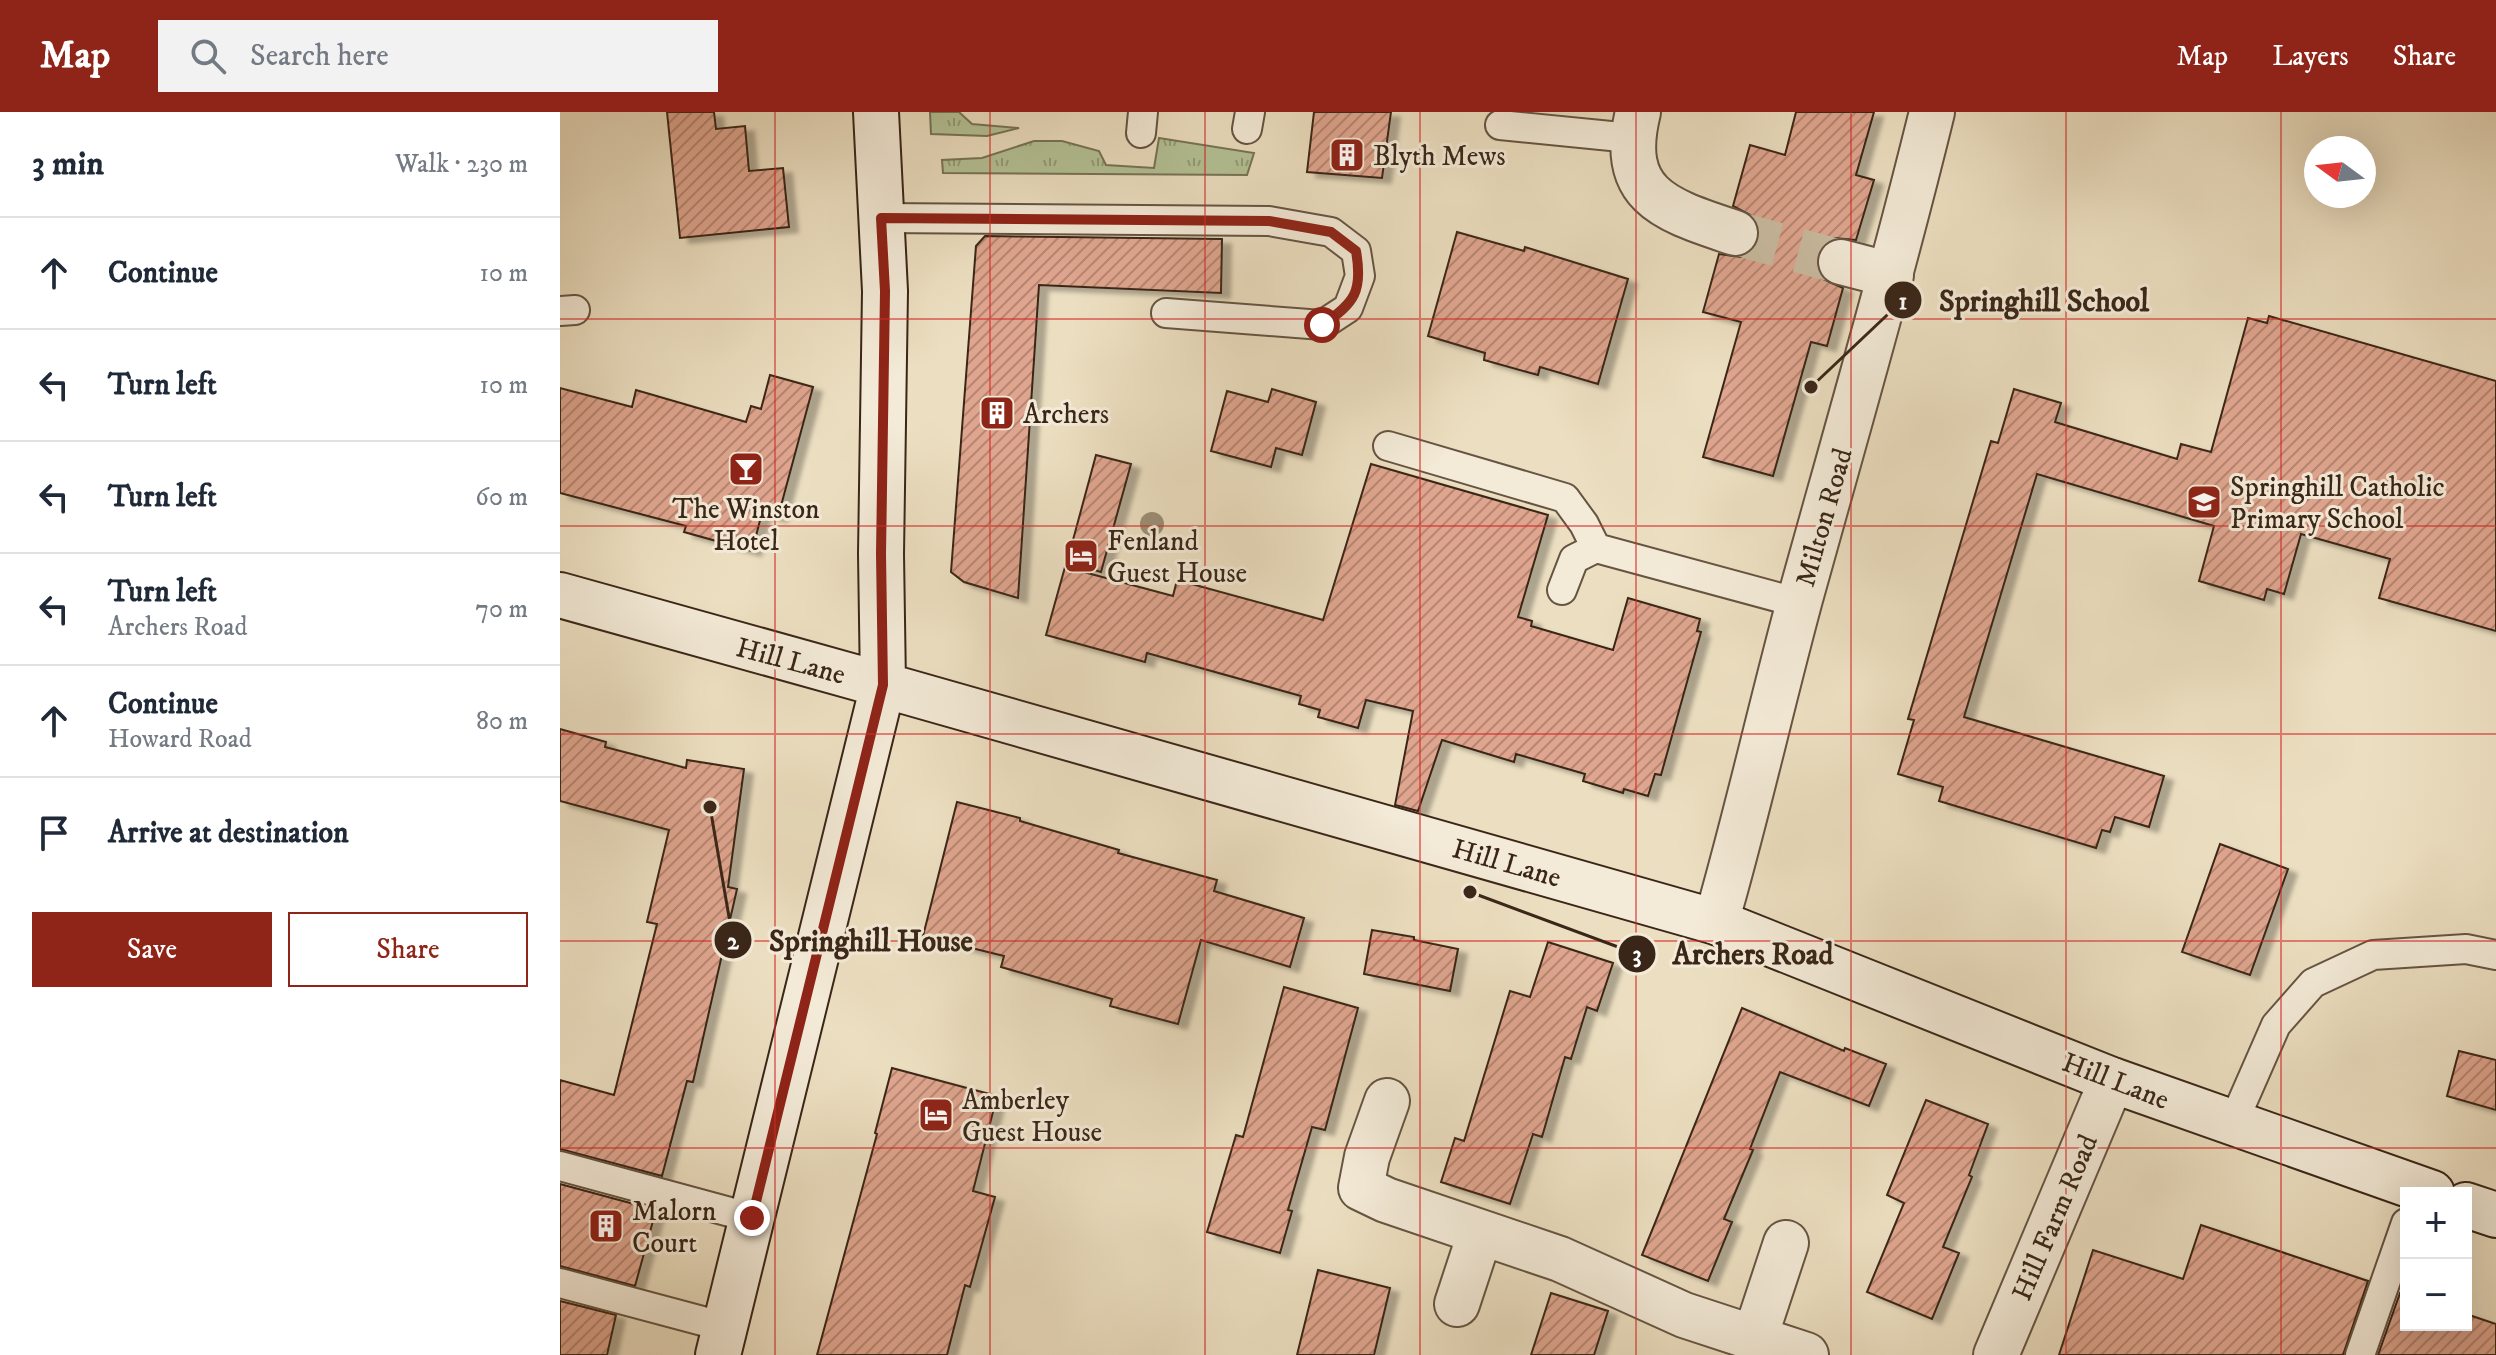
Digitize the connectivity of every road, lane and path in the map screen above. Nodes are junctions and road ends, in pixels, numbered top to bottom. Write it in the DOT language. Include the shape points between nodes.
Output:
graph roads {
  1 [pos="876,112"];
  2 [pos="1932,112"];
  3 [pos="1500,125"];
  4 [pos="1635,125"];
  5 [pos="881,218"];
  6 [pos="1735,233"];
  7 [pos="1841,262"];
  8 [pos="1891,275"];
  9 [pos="1166,313"];
  10 [pos="1388,446"];
  11 [pos="1596,548"];
  12 [pos="1562,590"];
  13 [pos="560,595"];
  14 [pos="1799,603"];
  15 [pos="883,685"];
  16 [pos="1716,922"];
  17 [pos="2496,955"];
  18 [pos="2112,1080"];
  19 [pos="1387,1101"];
  20 [pos="2233,1123"];
  21 [pos="560,1166"];
  22 [pos="2400,1192"];
  23 [pos="2472,1207"];
  24 [pos="2496,1215"];
  25 [pos="752,1218"];
  26 [pos="1480,1234"];
  27 [pos="1786,1243"];
  28 [pos="2400,1247"];
  29 [pos="560,1283"];
  30 [pos="1457,1304"];
  31 [pos="1755,1337"];
  32 [pos="722,1341"];
  33 [pos="1806,1355"];
  34 [pos="1996,1355"];
  35 [pos="2360,1355"];
  1 -- 5 [label="street"];
  2 -- 8 [label="street, Milton Road"];
  3 -- 4 [label="lane"];
  4 -- 6 [label="street" via="1635,171 1650,193 1664,206"];
  5 -- 9 [label="lane" via="1269,221 1331,232 1356,251 1360,276 1348,308 1322,325"];
  5 -- 15 [label="street"];
  7 -- 8 [label="street"];
  8 -- 14 [label="street, Milton Road"];
  10 -- 11 [label="lane" via="1565,498"];
  11 -- 12 [label="lane" via="1574,559"];
  11 -- 14 [label="lane"];
  13 -- 15 [label="street, Hill Lane"];
  14 -- 16 [label="street, Milton Road"];
  15 -- 16 [label="street, Hill Lane"];
  15 -- 25 [label="street"];
  16 -- 18 [label="street, Hill Lane"];
  17 -- 20 [label="lane" via="2466,949 2373,955 2313,983 2276,1025"];
  18 -- 20 [label="street, Hill Lane"];
  18 -- 34 [label="street, Hill Farm Road"];
  19 -- 26 [label="street" via="1361,1188"];
  20 -- 22 [label="street, Hill Lane"];
  21 -- 25 [label="lane"];
  23 -- 24 [label="street"];
  25 -- 32 [label="street"];
  26 -- 30 [label="street"];
  26 -- 31 [label="street" via="1560,1259 1684,1315"];
  27 -- 31 [label="street"];
  28 -- 35 [label="lane"];
  29 -- 32 [label="lane"];
  31 -- 33 [label="street"];
}
